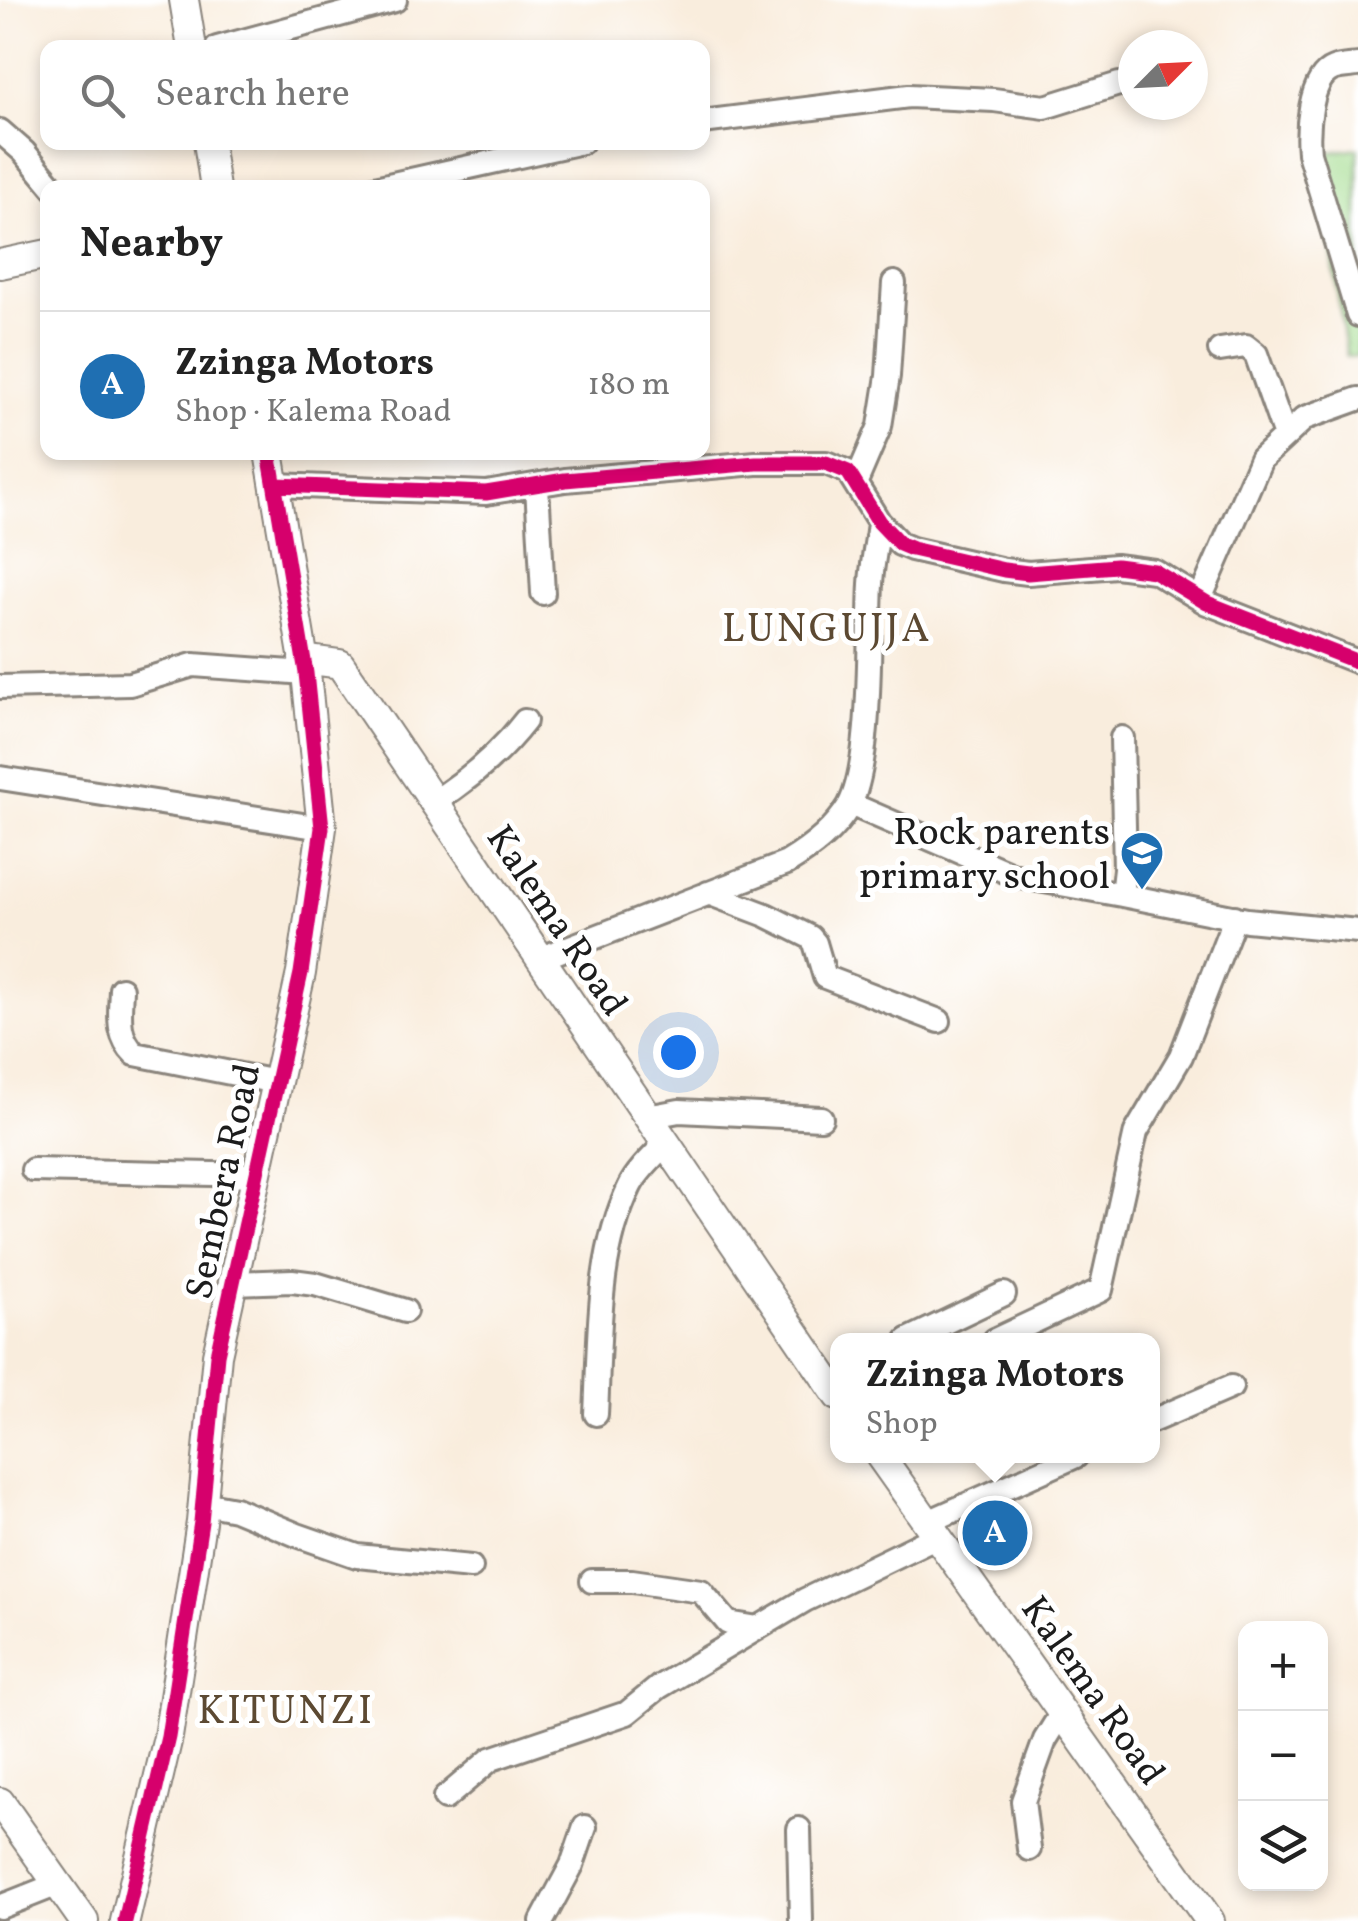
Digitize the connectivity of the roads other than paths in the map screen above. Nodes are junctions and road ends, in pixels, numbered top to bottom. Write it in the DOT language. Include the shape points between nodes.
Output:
graph roads {
  1 [pos="184,0"];
  2 [pos="395,0"];
  3 [pos="191,40"];
  4 [pos="247,40"];
  5 [pos="1358,65"];
  6 [pos="1118,84"];
  7 [pos="710,121"];
  8 [pos="0,131"];
  9 [pos="209,150"];
  10 [pos="546,150"];
  11 [pos="47,180"];
  12 [pos="214,180"];
  13 [pos="411,180"];
  14 [pos="40,256"];
  15 [pos="0,264"];
  16 [pos="894,282"];
  17 [pos="1358,316"];
  18 [pos="1220,350"];
  19 [pos="1358,399"];
  20 [pos="1285,436"];
  21 [pos="271,460"];
  22 [pos="856,482"];
  23 [pos="276,485"];
  24 [pos="537,486"];
  25 [pos="880,522"];
  26 [pos="543,592"];
  27 [pos="1200,599"];
  28 [pos="1358,662"];
  29 [pos="304,666"];
  30 [pos="0,687"];
  31 [pos="525,721"];
  32 [pos="1122,738"];
  33 [pos="0,778"];
  34 [pos="432,803"];
  35 [pos="850,804"];
  36 [pos="322,828"];
  37 [pos="708,894"];
  38 [pos="1122,895"];
  39 [pos="1235,917"];
  40 [pos="1358,932"];
  41 [pos="539,959"];
  42 [pos="120,989"];
  43 [pos="939,1022"];
  44 [pos="276,1082"];
  45 [pos="647,1117"];
  46 [pos="821,1118"];
  47 [pos="664,1144"];
  48 [pos="33,1170"];
  49 [pos="257,1175"];
  50 [pos="232,1283"];
  51 [pos="1004,1294"];
  52 [pos="405,1310"];
  53 [pos="923,1333"];
  54 [pos="1010,1333"];
  55 [pos="830,1378"];
  56 [pos="1230,1387"];
  57 [pos="596,1414"];
  58 [pos="1160,1418"];
  59 [pos="885,1463"];
  60 [pos="1062,1463"];
  61 [pos="203,1503"];
  62 [pos="932,1529"];
  63 [pos="471,1568"];
  64 [pos="592,1581"];
  65 [pos="758,1628"];
  66 [pos="1063,1711"];
  67 [pos="445,1798"];
  68 [pos="0,1802"];
  69 [pos="585,1828"];
  70 [pos="799,1829"];
  71 [pos="1029,1849"];
  72 [pos="58,1884"];
  73 [pos="0,1907"];
  74 [pos="84,1921"];
  75 [pos="125,1921"];
  76 [pos="542,1921"];
  77 [pos="801,1921"];
  78 [pos="1210,1921"];
  1 -- 3 [label="street"];
  2 -- 4 [label="street"];
  5 -- 17 [label="street" via="1323,76 1307,129"];
  6 -- 7 [label="street" via="1045,107 909,96"];
  8 -- 11 [label="street"];
  9 -- 12 [label="street"];
  10 -- 13 [label="street"];
  14 -- 15 [label="street"];
  16 -- 22 [label="street" via="880,426"];
  18 -- 20 [label="street" via="1246,346 1256,354"];
  19 -- 20 [label="street" via="1305,418"];
  20 -- 27 [label="street" via="1261,459"];
  21 -- 23 [label="street, Sembera Road"];
  22 -- 24 [label="street" via="826,463 756,463"];
  22 -- 25 [label="street"];
  23 -- 24 [label="street" via="486,493"];
  23 -- 29 [label="street, Sembera Road"];
  24 -- 26 [label="street"];
  25 -- 27 [label="street" via="912,549 1028,573 1137,568"];
  25 -- 35 [label="street" via="863,750"];
  27 -- 28 [label="street"];
  29 -- 30 [label="street" via="193,665 130,684"];
  29 -- 34 [label="street, Kalema Road" via="340,664"];
  29 -- 36 [label="street, Sembera Road"];
  31 -- 34 [label="street"];
  32 -- 38 [label="street"];
  33 -- 36 [label="street"];
  34 -- 41 [label="street, Kalema Road"];
  35 -- 37 [label="street" via="802,854"];
  35 -- 38 [label="street" via="1016,876"];
  36 -- 44 [label="street, Sembera Road" via="301,973"];
  37 -- 41 [label="street"];
  37 -- 43 [label="street" via="810,937 826,977"];
  38 -- 39 [label="street"];
  39 -- 40 [label="street"];
  39 -- 54 [label="street" via="1181,1056 1136,1132 1101,1290"];
  41 -- 45 [label="street, Kalema Road"];
  42 -- 44 [label="street" via="120,1030 135,1054"];
  44 -- 49 [label="street, Sembera Road"];
  45 -- 46 [label="street" via="680,1111"];
  45 -- 47 [label="street, Kalema Road"];
  47 -- 55 [label="street, Kalema Road"];
  47 -- 57 [label="street" via="633,1180 612,1237"];
  48 -- 49 [label="street"];
  49 -- 50 [label="street, Sembera Road"];
  50 -- 52 [label="street" via="315,1284"];
  50 -- 61 [label="street, Sembera Road" via="217,1355"];
  51 -- 53 [label="street"];
  56 -- 58 [label="street"];
  59 -- 62 [label="street, Kalema Road"];
  60 -- 62 [label="street"];
  61 -- 63 [label="street" via="357,1556"];
  61 -- 75 [label="street, Sembera Road" via="168,1737"];
  62 -- 65 [label="street"];
  62 -- 66 [label="street, Kalema Road"];
  64 -- 65 [label="street" via="632,1580 701,1592 728,1623"];
  65 -- 67 [label="street" via="627,1713 491,1759"];
  66 -- 71 [label="street" via="1044,1740 1022,1801"];
  66 -- 78 [label="street, Kalema Road"];
  68 -- 72 [label="street"];
  69 -- 76 [label="street"];
  70 -- 77 [label="street"];
  72 -- 73 [label="street"];
  72 -- 74 [label="street"];
}
